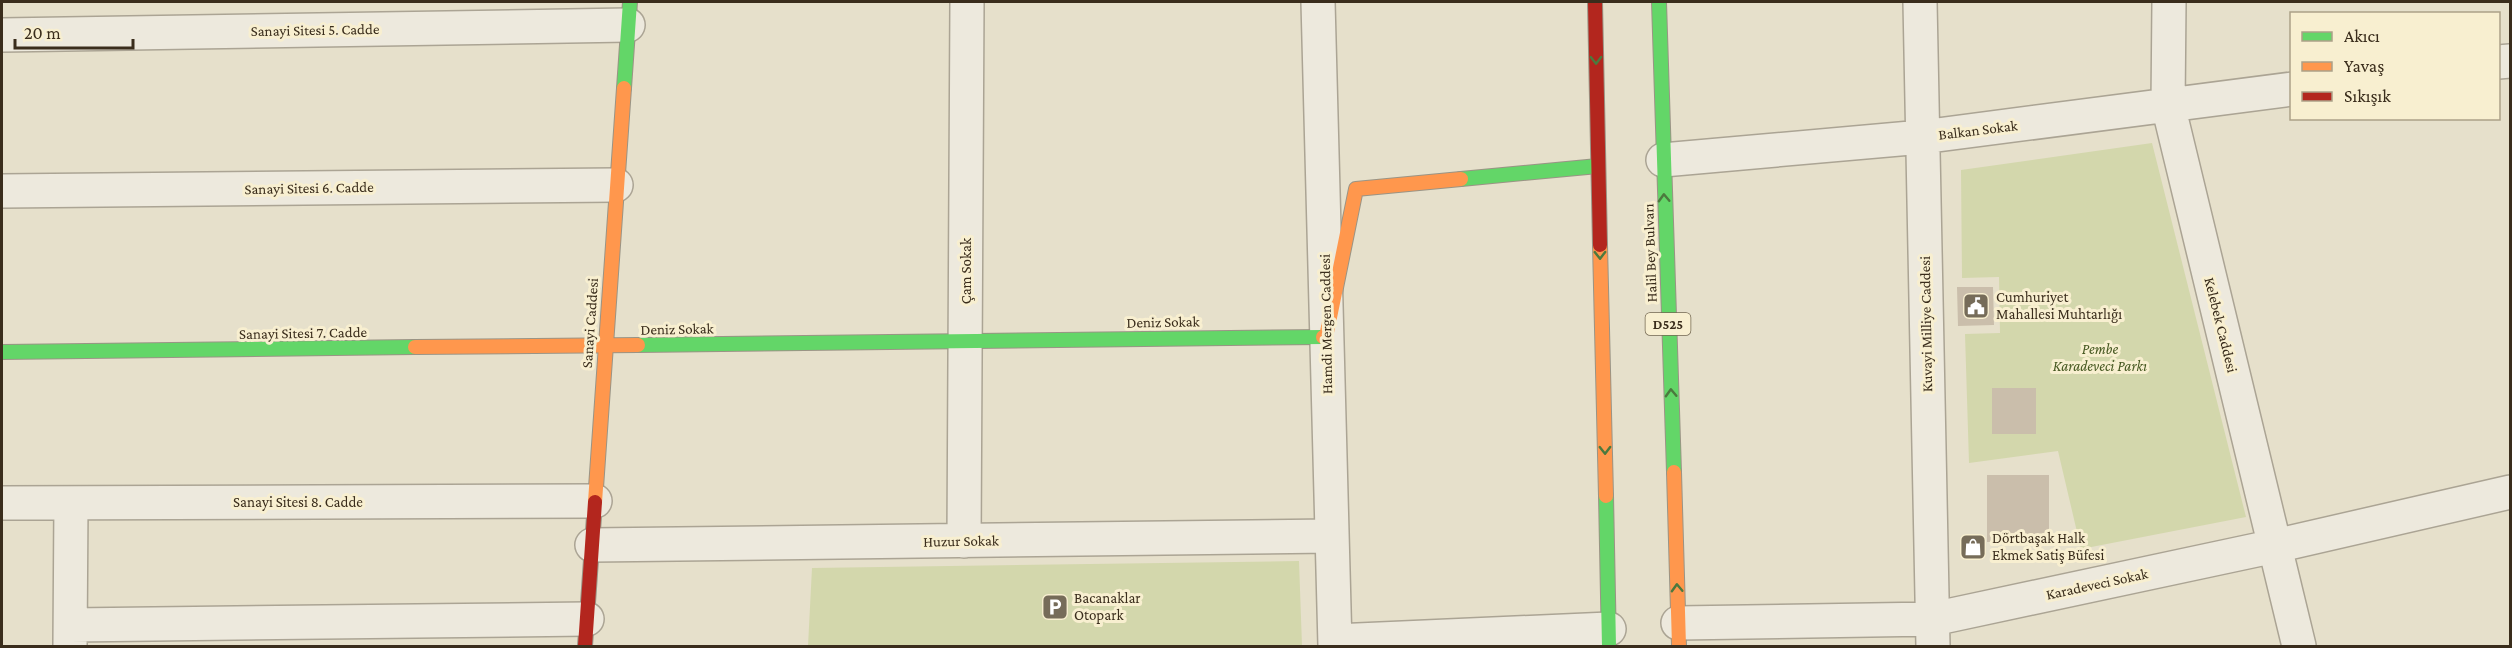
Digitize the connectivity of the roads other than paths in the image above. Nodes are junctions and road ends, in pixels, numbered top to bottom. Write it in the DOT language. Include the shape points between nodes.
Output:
graph roads {
  1 [pos="967,2"];
  2 [pos="1318,2"];
  3 [pos="1595,2"];
  4 [pos="1659,2"];
  5 [pos="1920,2"];
  6 [pos="2169,2"];
  7 [pos="629,14"];
  8 [pos="2,35"];
  9 [pos="2290,89"];
  10 [pos="2168,105"];
  11 [pos="1922,137"];
  12 [pos="1663,160"];
  13 [pos="1598,166"];
  14 [pos="616,185"];
  15 [pos="2,191"];
  16 [pos="1326,337"];
  17 [pos="965,341"];
  18 [pos="605,346"];
  19 [pos="2,352"];
  20 [pos="2511,492"];
  21 [pos="595,501"];
  22 [pos="2,503"];
  23 [pos="70,503"];
  24 [pos="1331,536"];
  25 [pos="964,541"];
  26 [pos="592,545"];
  27 [pos="2275,546"];
  28 [pos="586,633"];
  29 [pos="1933,633"];
  30 [pos="1678,635"];
  31 [pos="70,636"];
  32 [pos="1609,638"];
  33 [pos="1335,644"];
  34 [pos="2299,646"];
  1 -- 17 [label="street, Çam Sokak"];
  2 -- 16 [label="street, Hamdi Mergen Caddesi"];
  3 -- 13 [label="main road, one-way"];
  4 -- 12 [label="main road, Halil Bey Bulvarı / D525"];
  5 -- 11 [label="street, Kuvayi Milliye Caddesi"];
  6 -- 10 [label="street, Kelebek Caddesi"];
  7 -- 8 [label="street, Sanayi Sitesi 5. Cadde"];
  7 -- 14 [label="main road, Sanayi Caddesi"];
  9 -- 10 [label="street, Balkan Sokak"];
  10 -- 11 [label="street, Balkan Sokak"];
  10 -- 27 [label="street, Kelebek Caddesi"];
  11 -- 12 [label="street, Balkan Sokak"];
  11 -- 29 [label="street, Kuvayi Milliye Caddesi"];
  30 -- 12 [label="main road, Halil Bey Bulvarı / D525, one-way"];
  13 -- 16 [label="main road" via="1356,189"];
  13 -- 32 [label="main road, one-way"];
  14 -- 15 [label="street, Sanayi Sitesi 6. Cadde"];
  14 -- 18 [label="main road, Sanayi Caddesi"];
  16 -- 17 [label="main road, Deniz Sokak"];
  16 -- 24 [label="street, Hamdi Mergen Caddesi"];
  17 -- 18 [label="main road, Deniz Sokak"];
  17 -- 25 [label="street, Çam Sokak"];
  18 -- 19 [label="main road, Sanayi Sitesi 7. Cadde"];
  18 -- 21 [label="main road, Sanayi Caddesi"];
  20 -- 27 [label="street, Karadeveci Sokak"];
  21 -- 23 [label="street, Sanayi Sitesi 8. Cadde"];
  21 -- 26 [label="main road, Sanayi Caddesi"];
  22 -- 23 [label="street, Sanayi Sitesi 8. Cadde"];
  23 -- 31 [label="street"];
  24 -- 25 [label="street, Huzur Sokak"];
  24 -- 33 [label="street, Hamdi Mergen Caddesi"];
  25 -- 26 [label="street, Huzur Sokak"];
  26 -- 28 [label="main road, Sanayi Caddesi"];
  27 -- 29 [label="street, Karadeveci Sokak"];
  27 -- 34 [label="street, Kelebek Caddesi"];
  28 -- 31 [label="street"];
  29 -- 30 [label="street, Karadeveci Sokak"];
  32 -- 33 [label="street"];
}
